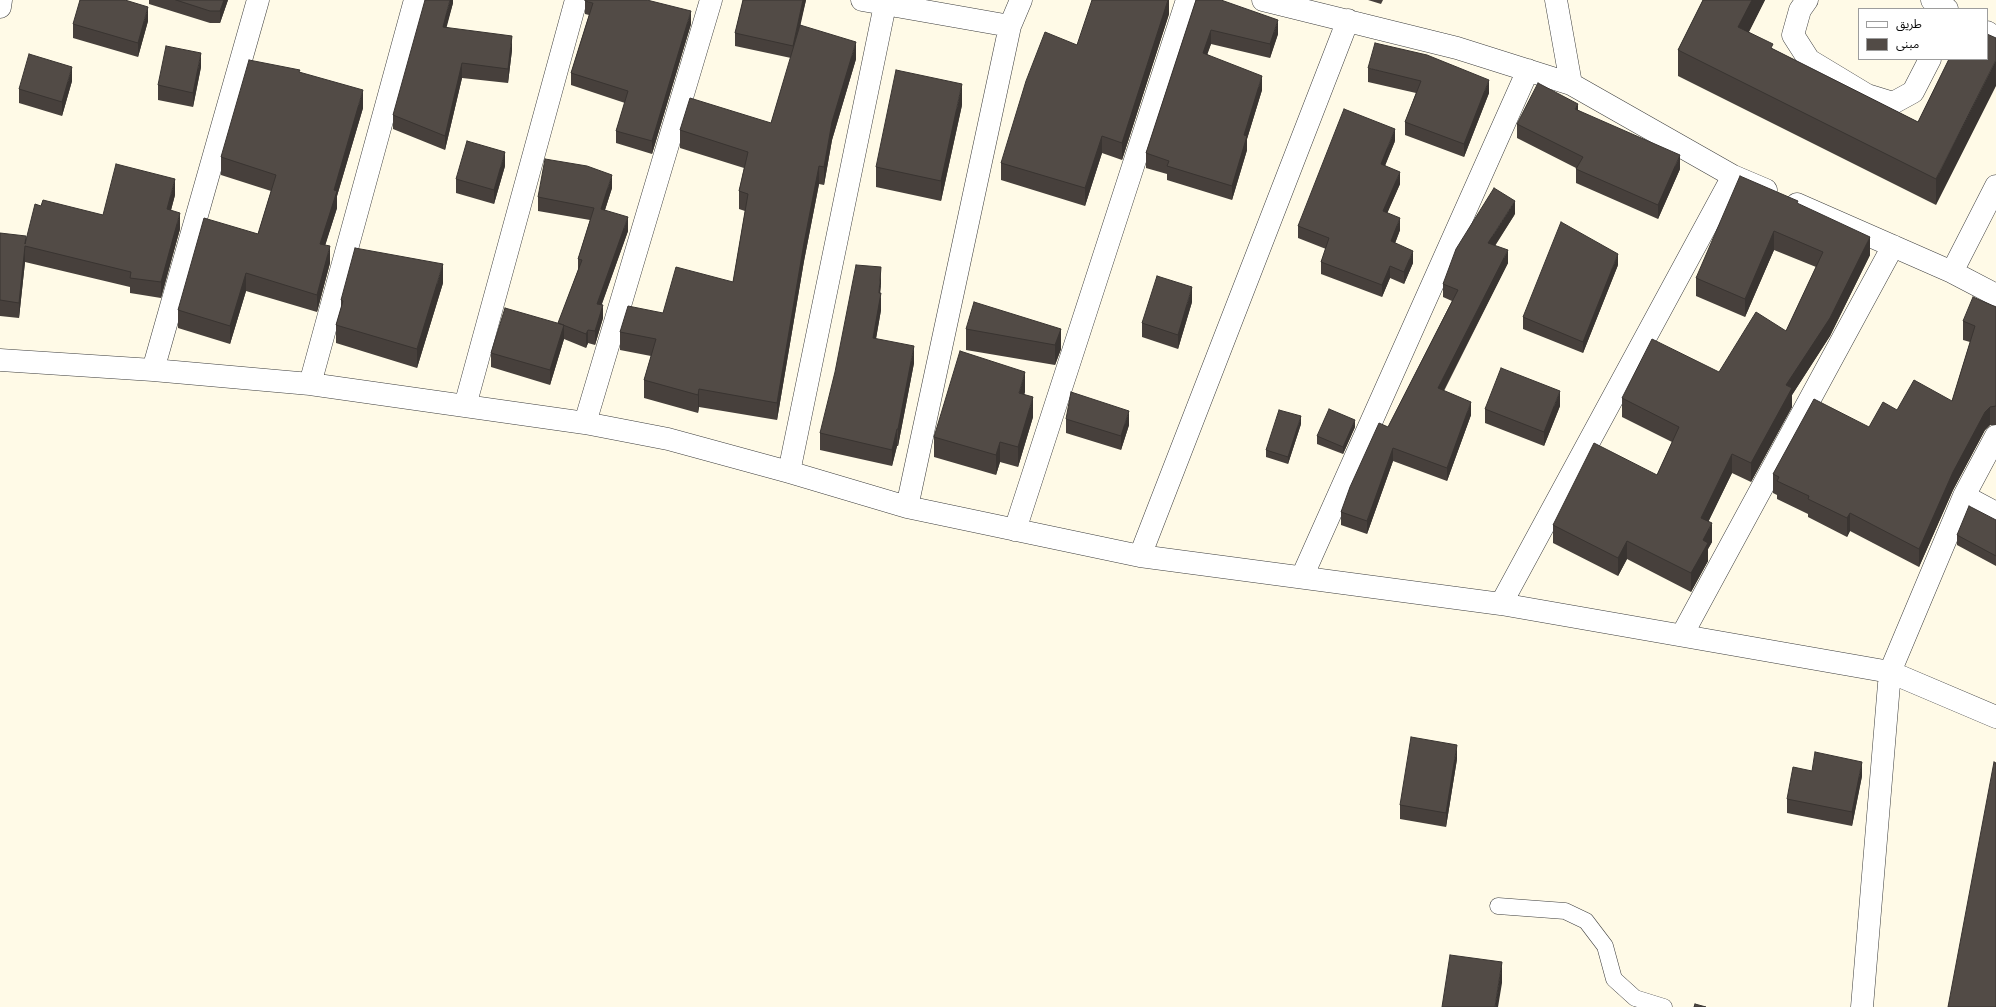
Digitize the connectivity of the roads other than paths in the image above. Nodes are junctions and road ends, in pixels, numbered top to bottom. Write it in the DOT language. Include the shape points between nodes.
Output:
graph roads {
  1 [pos="1,0"];
  2 [pos="258,0"];
  3 [pos="415,0"];
  4 [pos="576,0"];
  5 [pos="711,0"];
  6 [pos="862,0"];
  7 [pos="1021,0"];
  8 [pos="1187,0"];
  9 [pos="1263,0"];
  10 [pos="1556,0"];
  11 [pos="1807,0"];
  12 [pos="1932,0"];
  13 [pos="886,2"];
  14 [pos="1312,6"];
  15 [pos="0,7"];
  16 [pos="1945,8"];
  17 [pos="1348,20"];
  18 [pos="1010,26"];
  19 [pos="1929,60"];
  20 [pos="1528,70"];
  21 [pos="1571,84"];
  22 [pos="1733,176"];
  23 [pos="1996,186"];
  24 [pos="1893,246"];
  25 [pos="1952,272"];
  26 [pos="1996,295"];
  27 [pos="0,360"];
  28 [pos="153,370"];
  29 [pos="310,384"];
  30 [pos="465,406"];
  31 [pos="585,423"];
  32 [pos="1996,436"];
  33 [pos="789,472"];
  34 [pos="1964,496"];
  35 [pos="906,507"];
  36 [pos="1996,513"];
  37 [pos="1014,530"];
  38 [pos="1140,556"];
  39 [pos="1302,577"];
  40 [pos="1502,604"];
  41 [pos="1682,636"];
  42 [pos="1890,672"];
  43 [pos="1996,717"];
  44 [pos="1498,906"];
  45 [pos="1664,1007"];
  46 [pos="1862,1007"];
  1 -- 15 [label="street"];
  2 -- 28 [label="street"];
  3 -- 29 [label="street"];
  4 -- 30 [label="street"];
  5 -- 31 [label="street"];
  6 -- 13 [label="street"];
  7 -- 18 [label="street"];
  8 -- 37 [label="street"];
  9 -- 14 [label="street"];
  10 -- 21 [label="street"];
  11 -- 19 [label="street" via="1800,10 1794,35 1805,54 1809,60 1867,95 1893,103 1913,92"];
  12 -- 16 [label="street"];
  13 -- 18 [label="street"];
  13 -- 33 [label="street"];
  14 -- 17 [label="street"];
  17 -- 20 [label="street" via="1457,48"];
  17 -- 38 [label="street"];
  18 -- 35 [label="street"];
  20 -- 21 [label="street"];
  20 -- 39 [label="street"];
  21 -- 22 [label="street"];
  22 -- 24 [label="street"];
  22 -- 40 [label="street"];
  23 -- 25 [label="street"];
  24 -- 25 [label="street"];
  24 -- 41 [label="street"];
  25 -- 26 [label="street"];
  27 -- 28 [label="street"];
  28 -- 29 [label="street"];
  29 -- 30 [label="street"];
  30 -- 31 [label="street"];
  31 -- 33 [label="street" via="668,439"];
  32 -- 34 [label="street"];
  33 -- 35 [label="street"];
  34 -- 36 [label="street"];
  34 -- 42 [label="street"];
  35 -- 37 [label="street"];
  37 -- 38 [label="street"];
  38 -- 39 [label="street"];
  39 -- 40 [label="street"];
  40 -- 41 [label="street"];
  41 -- 42 [label="street"];
  42 -- 43 [label="street"];
  42 -- 46 [label="street"];
  44 -- 45 [label="lane" via="1565,911 1586,921 1605,946 1614,979 1635,998"];
}
